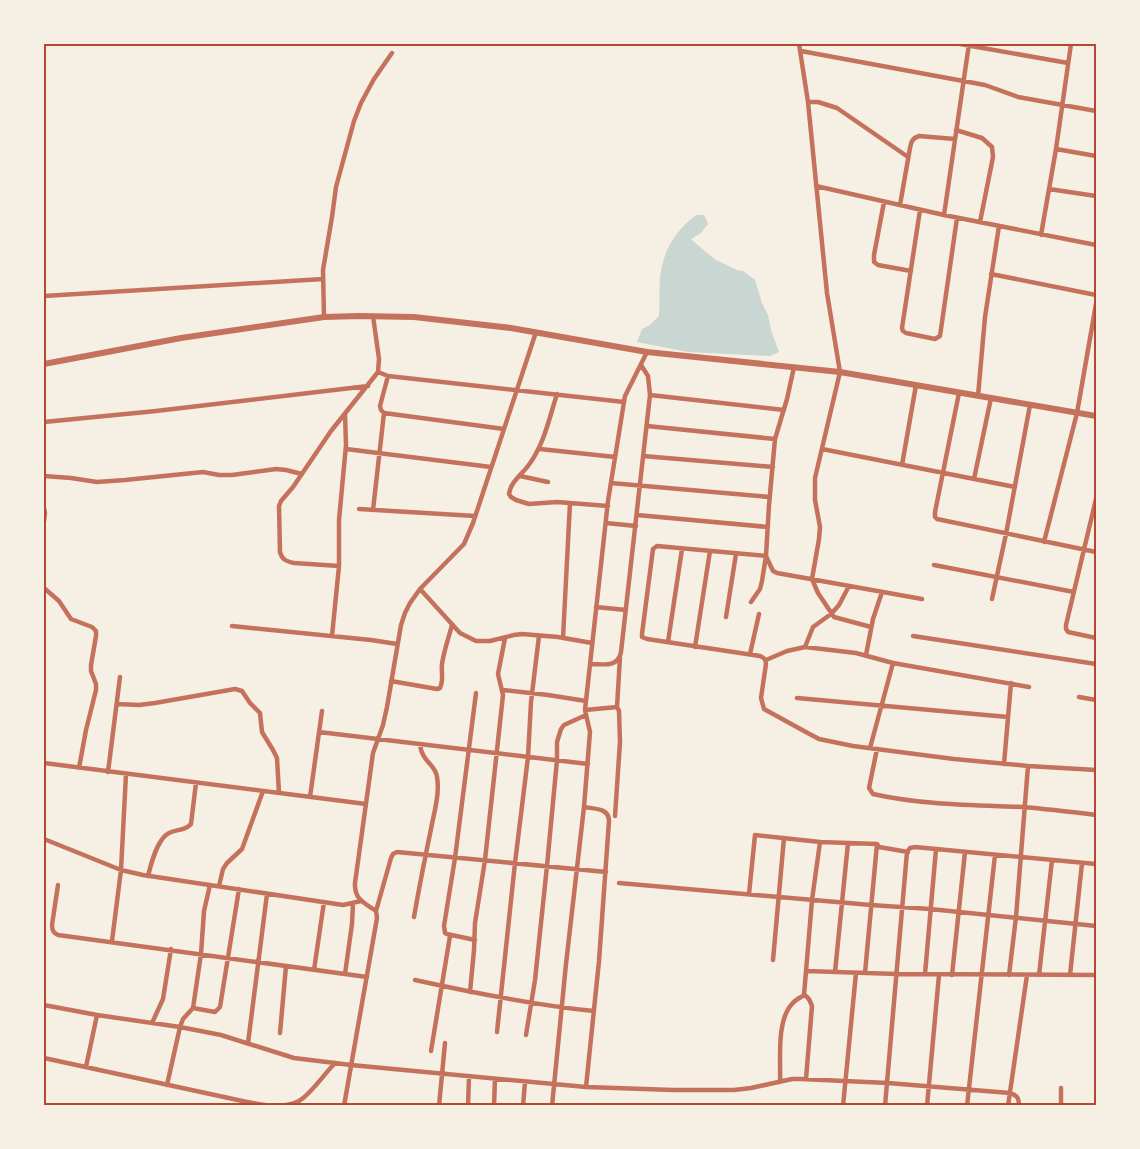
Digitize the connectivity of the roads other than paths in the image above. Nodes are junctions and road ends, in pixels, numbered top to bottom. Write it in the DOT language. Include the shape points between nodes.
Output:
graph roads {
  1 [pos="799,44"];
  2 [pos="960,44"];
  3 [pos="969,44"];
  4 [pos="1071,44"];
  5 [pos="801,51"];
  6 [pos="392,53"];
  7 [pos="1068,63"];
  8 [pos="963,81"];
  9 [pos="808,102"];
  10 [pos="1061,105"];
  11 [pos="1096,111"];
  12 [pos="956,130"];
  13 [pos="955,139"];
  14 [pos="1056,149"];
  15 [pos="1096,156"];
  16 [pos="908,157"];
  17 [pos="816,186"];
  18 [pos="1049,189"];
  19 [pos="1096,196"];
  20 [pos="884,202"];
  21 [pos="900,205"];
  22 [pos="920,210"];
  23 [pos="944,215"];
  24 [pos="957,218"];
  25 [pos="980,222"];
  26 [pos="999,226"];
  27 [pos="1041,235"];
  28 [pos="1096,245"];
  29 [pos="911,271"];
  30 [pos="991,274"];
  31 [pos="323,279"];
  32 [pos="1096,295"];
  33 [pos="44,296"];
  34 [pos="1096,304"];
  35 [pos="373,316"];
  36 [pos="324,318"];
  37 [pos="536,332"];
  38 [pos="647,352"];
  39 [pos="44,364"];
  40 [pos="641,365"];
  41 [pos="794,367"];
  42 [pos="378,372"];
  43 [pos="840,372"];
  44 [pos="388,376"];
  45 [pos="916,385"];
  46 [pos="368,386"];
  47 [pos="517,390"];
  48 [pos="959,393"];
  49 [pos="557,394"];
  50 [pos="650,395"];
  51 [pos="978,396"];
  52 [pos="991,398"];
  53 [pos="624,402"];
  54 [pos="1030,405"];
  55 [pos="784,410"];
  56 [pos="384,413"];
  57 [pos="1077,413"];
  58 [pos="345,414"];
  59 [pos="1096,416"];
  60 [pos="44,422"];
  61 [pos="647,426"];
  62 [pos="504,429"];
  63 [pos="775,439"];
  64 [pos="540,448"];
  65 [pos="346,449"];
  66 [pos="822,449"];
  67 [pos="379,453"];
  68 [pos="644,456"];
  69 [pos="615,457"];
  70 [pos="902,465"];
  71 [pos="491,467"];
  72 [pos="772,467"];
  73 [pos="943,473"];
  74 [pos="302,474"];
  75 [pos="44,476"];
  76 [pos="520,476"];
  77 [pos="974,479"];
  78 [pos="548,482"];
  79 [pos="611,483"];
  80 [pos="640,485"];
  81 [pos="1015,487"];
  82 [pos="770,497"];
  83 [pos="1096,499"];
  84 [pos="570,503"];
  85 [pos="608,506"];
  86 [pos="44,508"];
  87 [pos="359,509"];
  88 [pos="373,510"];
  89 [pos="637,515"];
  90 [pos="475,516"];
  91 [pos="44,521"];
  92 [pos="606,523"];
  93 [pos="636,526"];
  94 [pos="768,527"];
  95 [pos="1006,534"];
  96 [pos="1044,542"];
  97 [pos="682,549"];
  98 [pos="1083,550"];
  99 [pos="710,551"];
  100 [pos="1096,552"];
  101 [pos="736,554"];
  102 [pos="768,559"];
  103 [pos="934,565"];
  104 [pos="339,566"];
  105 [pos="996,577"];
  106 [pos="812,579"];
  107 [pos="849,586"];
  108 [pos="44,588"];
  109 [pos="420,589"];
  110 [pos="882,592"];
  111 [pos="1074,592"];
  112 [pos="922,599"];
  113 [pos="992,599"];
  114 [pos="751,602"];
  115 [pos="596,607"];
  116 [pos="626,610"];
  117 [pos="759,614"];
  118 [pos="831,614"];
  119 [pos="726,617"];
  120 [pos="452,625"];
  121 [pos="232,626"];
  122 [pos="871,627"];
  123 [pos="332,636"];
  124 [pos="539,636"];
  125 [pos="913,636"];
  126 [pos="505,638"];
  127 [pos="563,638"];
  128 [pos="1096,638"];
  129 [pos="668,642"];
  130 [pos="592,643"];
  131 [pos="397,644"];
  132 [pos="698,647"];
  133 [pos="805,648"];
  134 [pos="750,654"];
  135 [pos="866,655"];
  136 [pos="620,657"];
  137 [pos="766,660"];
  138 [pos="893,663"];
  139 [pos="590,664"];
  140 [pos="1096,664"];
  141 [pos="120,677"];
  142 [pos="391,681"];
  143 [pos="1011,684"];
  144 [pos="1029,687"];
  145 [pos="503,690"];
  146 [pos="476,693"];
  147 [pos="532,693"];
  148 [pos="1079,697"];
  149 [pos="798,698"];
  150 [pos="1096,700"];
  151 [pos="586,701"];
  152 [pos="117,704"];
  153 [pos="881,705"];
  154 [pos="617,706"];
  155 [pos="322,711"];
  156 [pos="586,713"];
  157 [pos="1008,717"];
  158 [pos="319,732"];
  159 [pos="377,740"];
  160 [pos="420,745"];
  161 [pos="870,748"];
  162 [pos="877,749"];
  163 [pos="468,750"];
  164 [pos="497,754"];
  165 [pos="528,757"];
  166 [pos="557,760"];
  167 [pos="44,763"];
  168 [pos="588,764"];
  169 [pos="1004,764"];
  170 [pos="1028,766"];
  171 [pos="79,768"];
  172 [pos="1096,770"];
  173 [pos="108,772"];
  174 [pos="126,774"];
  175 [pos="196,783"];
  176 [pos="263,791"];
  177 [pos="279,793"];
  178 [pos="310,797"];
  179 [pos="366,804"];
  180 [pos="584,807"];
  181 [pos="1024,808"];
  182 [pos="1096,815"];
  183 [pos="615,816"];
  184 [pos="784,838"];
  185 [pos="44,839"];
  186 [pos="820,842"];
  187 [pos="848,843"];
  188 [pos="877,844"];
  189 [pos="936,849"];
  190 [pos="907,852"];
  191 [pos="965,852"];
  192 [pos="426,855"];
  193 [pos="995,855"];
  194 [pos="1021,857"];
  195 [pos="455,858"];
  196 [pos="485,860"];
  197 [pos="1052,860"];
  198 [pos="515,863"];
  199 [pos="1082,863"];
  200 [pos="1096,864"];
  201 [pos="547,867"];
  202 [pos="576,869"];
  203 [pos="121,870"];
  204 [pos="606,872"];
  205 [pos="148,876"];
  206 [pos="619,883"];
  207 [pos="58,885"];
  208 [pos="210,885"];
  209 [pos="219,886"];
  210 [pos="239,889"];
  211 [pos="267,894"];
  212 [pos="749,894"];
  213 [pos="779,897"];
  214 [pos="812,900"];
  215 [pos="361,901"];
  216 [pos="324,902"];
  217 [pos="842,902"];
  218 [pos="353,903"];
  219 [pos="871,905"];
  220 [pos="902,907"];
  221 [pos="930,909"];
  222 [pos="376,911"];
  223 [pos="958,912"];
  224 [pos="988,914"];
  225 [pos="414,917"];
  226 [pos="1016,917"];
  227 [pos="1045,920"];
  228 [pos="1075,923"];
  229 [pos="1096,926"];
  230 [pos="450,936"];
  231 [pos="475,940"];
  232 [pos="112,941"];
  233 [pos="171,949"];
  234 [pos="201,954"];
  235 [pos="228,958"];
  236 [pos="773,960"];
  237 [pos="258,962"];
  238 [pos="286,966"];
  239 [pos="314,970"];
  240 [pos="806,971"];
  241 [pos="835,972"];
  242 [pos="856,973"];
  243 [pos="865,973"];
  244 [pos="345,974"];
  245 [pos="897,974"];
  246 [pos="925,974"];
  247 [pos="939,975"];
  248 [pos="952,975"];
  249 [pos="981,975"];
  250 [pos="1009,975"];
  251 [pos="1027,975"];
  252 [pos="1039,975"];
  253 [pos="1070,975"];
  254 [pos="1096,975"];
  255 [pos="367,977"];
  256 [pos="415,980"];
  257 [pos="443,986"];
  258 [pos="470,992"];
  259 [pos="804,995"];
  260 [pos="501,998"];
  261 [pos="532,1003"];
  262 [pos="44,1005"];
  263 [pos="193,1008"];
  264 [pos="561,1008"];
  265 [pos="594,1011"];
  266 [pos="97,1015"];
  267 [pos="152,1023"];
  268 [pos="180,1027"];
  269 [pos="497,1032"];
  270 [pos="280,1033"];
  271 [pos="526,1035"];
  272 [pos="248,1042"];
  273 [pos="445,1043"];
  274 [pos="431,1051"];
  275 [pos="44,1058"];
  276 [pos="335,1063"];
  277 [pos="351,1065"];
  278 [pos="86,1067"];
  279 [pos="442,1074"];
  280 [pos="469,1076"];
  281 [pos="495,1079"];
  282 [pos="806,1079"];
  283 [pos="846,1081"];
  284 [pos="525,1082"];
  285 [pos="780,1082"];
  286 [pos="888,1083"];
  287 [pos="553,1084"];
  288 [pos="167,1085"];
  289 [pos="929,1086"];
  290 [pos="591,1087"];
  291 [pos="1061,1088"];
  292 [pos="969,1090"];
  293 [pos="1010,1093"];
  294 [pos="344,1106"];
  295 [pos="439,1106"];
  296 [pos="468,1106"];
  297 [pos="494,1106"];
  298 [pos="523,1106"];
  299 [pos="552,1106"];
  300 [pos="843,1106"];
  301 [pos="885,1106"];
  302 [pos="927,1106"];
  303 [pos="968,1106"];
  304 [pos="1008,1106"];
  305 [pos="1019,1106"];
  306 [pos="1061,1106"];
  1 -- 5 [label="street"];
  2 -- 3 [label="street"];
  3 -- 7 [label="street"];
  3 -- 8 [label="street"];
  4 -- 7 [label="street"];
  5 -- 8 [label="street"];
  5 -- 9 [label="street"];
  6 -- 31 [label="street" via="354,121 336,188"];
  7 -- 10 [label="street"];
  8 -- 10 [label="street"];
  8 -- 12 [label="street"];
  9 -- 16 [label="street" via="837,108"];
  9 -- 17 [label="street"];
  10 -- 11 [label="street"];
  10 -- 14 [label="street"];
  12 -- 13 [label="street"];
  12 -- 25 [label="street" via="982,138 992,147"];
  13 -- 16 [label="street" via="914,137"];
  13 -- 23 [label="street"];
  14 -- 15 [label="street"];
  14 -- 18 [label="street"];
  16 -- 21 [label="street"];
  17 -- 20 [label="street"];
  17 -- 43 [label="street"];
  18 -- 19 [label="street"];
  18 -- 27 [label="street"];
  20 -- 21 [label="street"];
  20 -- 29 [label="street" via="874,262"];
  21 -- 22 [label="street"];
  22 -- 23 [label="street"];
  22 -- 29 [label="street"];
  23 -- 24 [label="street"];
  24 -- 25 [label="street"];
  24 -- 29 [label="street" via="938,338 903,331"];
  25 -- 26 [label="street"];
  26 -- 27 [label="street"];
  26 -- 30 [label="street"];
  27 -- 28 [label="street"];
  30 -- 32 [label="street"];
  30 -- 51 [label="street"];
  31 -- 33 [label="street"];
  31 -- 36 [label="street"];
  34 -- 57 [label="street"];
  35 -- 36 [label="street"];
  35 -- 37 [label="street" via="414,317"];
  35 -- 42 [label="street"];
  36 -- 39 [label="street" via="181,338"];
  37 -- 38 [label="street"];
  37 -- 47 [label="street"];
  38 -- 40 [label="street"];
  38 -- 41 [label="street"];
  40 -- 50 [label="street" via="648,376"];
  40 -- 53 [label="street"];
  41 -- 43 [label="street"];
  41 -- 55 [label="street"];
  42 -- 44 [label="street"];
  42 -- 46 [label="street"];
  43 -- 45 [label="street"];
  43 -- 66 [label="street"];
  44 -- 47 [label="street"];
  44 -- 56 [label="street" via="380,406"];
  45 -- 48 [label="street"];
  45 -- 70 [label="street"];
  46 -- 58 [label="street"];
  46 -- 60 [label="street"];
  47 -- 49 [label="street"];
  47 -- 62 [label="street"];
  48 -- 51 [label="street"];
  48 -- 73 [label="street"];
  49 -- 53 [label="street"];
  49 -- 64 [label="street"];
  50 -- 55 [label="street"];
  50 -- 61 [label="street"];
  51 -- 52 [label="street"];
  52 -- 54 [label="street"];
  52 -- 77 [label="street"];
  53 -- 69 [label="street"];
  54 -- 57 [label="street"];
  54 -- 81 [label="street"];
  55 -- 63 [label="street"];
  56 -- 62 [label="street"];
  56 -- 67 [label="street"];
  57 -- 59 [label="street"];
  57 -- 96 [label="street"];
  58 -- 65 [label="street"];
  58 -- 74 [label="street"];
  61 -- 63 [label="street"];
  61 -- 68 [label="street"];
  62 -- 71 [label="street"];
  63 -- 72 [label="street"];
  64 -- 69 [label="street"];
  64 -- 76 [label="street"];
  65 -- 67 [label="street"];
  65 -- 104 [label="street"];
  66 -- 70 [label="street"];
  66 -- 106 [label="street" via="814,490 820,527"];
  67 -- 71 [label="street"];
  67 -- 88 [label="street"];
  68 -- 72 [label="street"];
  68 -- 80 [label="street"];
  69 -- 79 [label="street"];
  70 -- 73 [label="street"];
  71 -- 90 [label="street"];
  72 -- 82 [label="street"];
  73 -- 77 [label="street"];
  73 -- 95 [label="street" via="937,519"];
  74 -- 75 [label="street" via="276,469 225,476 203,472 98,482"];
  74 -- 104 [label="street" via="279,506 282,558 294,563"];
  76 -- 78 [label="street"];
  76 -- 84 [label="street" via="510,490 516,500 529,504"];
  77 -- 81 [label="street"];
  79 -- 80 [label="street"];
  79 -- 85 [label="street"];
  80 -- 82 [label="street"];
  80 -- 89 [label="street"];
  81 -- 95 [label="street"];
  82 -- 94 [label="street"];
  83 -- 98 [label="street"];
  84 -- 85 [label="street"];
  84 -- 127 [label="street"];
  85 -- 92 [label="street"];
  86 -- 91 [label="street"];
  87 -- 88 [label="street"];
  88 -- 90 [label="street"];
  89 -- 93 [label="street"];
  89 -- 94 [label="street"];
  90 -- 109 [label="street" via="465,544"];
  92 -- 93 [label="street"];
  92 -- 115 [label="street"];
  93 -- 116 [label="street"];
  94 -- 102 [label="street"];
  95 -- 96 [label="street"];
  95 -- 105 [label="street"];
  96 -- 98 [label="street"];
  97 -- 99 [label="street"];
  97 -- 129 [label="street"];
  97 -- 129 [label="street" via="653,549 642,637"];
  98 -- 100 [label="street"];
  98 -- 111 [label="street"];
  99 -- 101 [label="street"];
  99 -- 132 [label="street"];
  101 -- 102 [label="street"];
  101 -- 119 [label="street"];
  102 -- 106 [label="street" via="777,573"];
  102 -- 114 [label="street" via="760,589"];
  103 -- 105 [label="street"];
  104 -- 123 [label="street"];
  105 -- 111 [label="street"];
  105 -- 113 [label="street"];
  106 -- 107 [label="street"];
  106 -- 118 [label="street"];
  107 -- 110 [label="street"];
  107 -- 118 [label="street"];
  108 -- 171 [label="street" via="72,619 96,631 90,671 96,690"];
  109 -- 120 [label="street"];
  109 -- 131 [label="street" via="405,613"];
  110 -- 112 [label="street"];
  110 -- 122 [label="street"];
  111 -- 128 [label="street" via="1066,629 1072,634"];
  115 -- 116 [label="street"];
  115 -- 130 [label="street"];
  116 -- 136 [label="street"];
  117 -- 134 [label="street"];
  118 -- 122 [label="street"];
  118 -- 133 [label="street" via="813,627"];
  120 -- 126 [label="street" via="476,640"];
  120 -- 142 [label="street" via="441,666 440,688"];
  121 -- 123 [label="street"];
  122 -- 135 [label="street"];
  123 -- 131 [label="street"];
  124 -- 126 [label="street"];
  124 -- 127 [label="street"];
  124 -- 147 [label="street"];
  125 -- 140 [label="street"];
  126 -- 145 [label="street" via="498,674"];
  127 -- 130 [label="street"];
  129 -- 132 [label="street"];
  130 -- 139 [label="street"];
  131 -- 142 [label="street"];
  132 -- 134 [label="street"];
  133 -- 135 [label="street"];
  133 -- 137 [label="street"];
  134 -- 137 [label="street"];
  135 -- 138 [label="street"];
  136 -- 139 [label="street" via="610,664"];
  136 -- 154 [label="street"];
  137 -- 161 [label="street" via="760,698 764,709 819,739"];
  138 -- 143 [label="street"];
  138 -- 153 [label="street"];
  139 -- 151 [label="street"];
  141 -- 152 [label="street"];
  142 -- 159 [label="street"];
  143 -- 144 [label="street"];
  143 -- 157 [label="street"];
  145 -- 147 [label="street"];
  145 -- 164 [label="street"];
  146 -- 163 [label="street"];
  147 -- 151 [label="street"];
  147 -- 165 [label="street"];
  148 -- 150 [label="street"];
  149 -- 153 [label="street"];
  151 -- 156 [label="street"];
  152 -- 173 [label="street"];
  152 -- 177 [label="street" via="139,705 242,691 260,713 261,732 276,758"];
  153 -- 157 [label="street"];
  153 -- 161 [label="street"];
  154 -- 156 [label="street"];
  154 -- 183 [label="street" via="620,742"];
  155 -- 158 [label="street"];
  156 -- 166 [label="street" via="561,729"];
  156 -- 168 [label="street" via="590,732"];
  157 -- 169 [label="street"];
  158 -- 159 [label="street"];
  158 -- 178 [label="street"];
  159 -- 160 [label="street"];
  159 -- 179 [label="street"];
  160 -- 163 [label="street"];
  160 -- 192 [label="street" via="438,779"];
  161 -- 162 [label="street"];
  162 -- 169 [label="street"];
  162 -- 181 [label="street" via="869,788 873,794 940,804"];
  163 -- 164 [label="street"];
  163 -- 195 [label="street"];
  164 -- 165 [label="street"];
  164 -- 196 [label="street"];
  165 -- 166 [label="street"];
  165 -- 198 [label="street"];
  166 -- 168 [label="street"];
  166 -- 201 [label="street"];
  167 -- 171 [label="street"];
  168 -- 180 [label="street"];
  169 -- 170 [label="street"];
  170 -- 172 [label="street"];
  170 -- 181 [label="street"];
  171 -- 173 [label="street"];
  173 -- 174 [label="street"];
  174 -- 175 [label="street"];
  174 -- 203 [label="street"];
  175 -- 176 [label="street"];
  175 -- 205 [label="street" via="191,824 163,837"];
  176 -- 177 [label="street"];
  176 -- 209 [label="street" via="242,849 223,869"];
  177 -- 178 [label="street"];
  178 -- 179 [label="street"];
  179 -- 215 [label="street" via="355,890"];
  180 -- 202 [label="street"];
  180 -- 204 [label="street" via="609,816"];
  181 -- 182 [label="street"];
  181 -- 194 [label="street"];
  184 -- 186 [label="street"];
  184 -- 212 [label="street" via="755,835"];
  184 -- 213 [label="street"];
  185 -- 203 [label="street"];
  186 -- 187 [label="street"];
  186 -- 214 [label="street"];
  187 -- 188 [label="street"];
  187 -- 217 [label="street"];
  188 -- 190 [label="street"];
  188 -- 219 [label="street"];
  189 -- 190 [label="street" via="915,847"];
  189 -- 191 [label="street"];
  189 -- 221 [label="street"];
  190 -- 220 [label="street"];
  191 -- 193 [label="street"];
  191 -- 223 [label="street"];
  192 -- 195 [label="street"];
  192 -- 222 [label="street" via="393,854"];
  192 -- 225 [label="street"];
  193 -- 194 [label="street"];
  193 -- 224 [label="street"];
  194 -- 197 [label="street"];
  194 -- 226 [label="street"];
  195 -- 196 [label="street"];
  195 -- 230 [label="street" via="444,926"];
  196 -- 198 [label="street"];
  196 -- 231 [label="street"];
  197 -- 199 [label="street"];
  197 -- 227 [label="street"];
  198 -- 201 [label="street"];
  198 -- 260 [label="street"];
  199 -- 200 [label="street"];
  199 -- 228 [label="street"];
  201 -- 202 [label="street"];
  201 -- 261 [label="street"];
  202 -- 204 [label="street"];
  202 -- 264 [label="street"];
  203 -- 205 [label="street"];
  203 -- 232 [label="street"];
  204 -- 265 [label="street"];
  205 -- 208 [label="street"];
  206 -- 212 [label="street"];
  207 -- 232 [label="street" via="54,933"];
  208 -- 209 [label="street"];
  208 -- 234 [label="street"];
  209 -- 210 [label="street"];
  210 -- 211 [label="street"];
  210 -- 235 [label="street"];
  211 -- 216 [label="street"];
  211 -- 237 [label="street"];
  212 -- 213 [label="street"];
  213 -- 214 [label="street"];
  213 -- 236 [label="street"];
  214 -- 217 [label="street"];
  214 -- 240 [label="street"];
  215 -- 218 [label="street"];
  215 -- 222 [label="street"];
  216 -- 218 [label="street"];
  216 -- 239 [label="street"];
  217 -- 219 [label="street"];
  217 -- 241 [label="street"];
  218 -- 244 [label="street"];
  219 -- 220 [label="street"];
  219 -- 243 [label="street"];
  220 -- 221 [label="street"];
  220 -- 245 [label="street"];
  221 -- 223 [label="street"];
  221 -- 246 [label="street"];
  222 -- 255 [label="street"];
  223 -- 224 [label="street"];
  223 -- 248 [label="street"];
  224 -- 226 [label="street"];
  224 -- 249 [label="street"];
  226 -- 227 [label="street"];
  226 -- 250 [label="street"];
  227 -- 228 [label="street"];
  227 -- 252 [label="street"];
  228 -- 229 [label="street"];
  228 -- 253 [label="street"];
  230 -- 231 [label="street"];
  230 -- 257 [label="street"];
  231 -- 258 [label="street"];
  232 -- 233 [label="street"];
  233 -- 234 [label="street"];
  233 -- 267 [label="street" via="163,999"];
  234 -- 235 [label="street"];
  234 -- 263 [label="street"];
  235 -- 237 [label="street"];
  235 -- 263 [label="street" via="218,1010"];
  237 -- 238 [label="street"];
  237 -- 272 [label="street"];
  238 -- 239 [label="street"];
  238 -- 270 [label="street"];
  239 -- 244 [label="street"];
  240 -- 241 [label="street"];
  240 -- 259 [label="street"];
  241 -- 242 [label="street"];
  242 -- 243 [label="street"];
  242 -- 283 [label="street"];
  243 -- 245 [label="street"];
  244 -- 255 [label="street"];
  245 -- 246 [label="street"];
  245 -- 286 [label="street"];
  246 -- 247 [label="street"];
  247 -- 248 [label="street"];
  247 -- 289 [label="street"];
  248 -- 249 [label="street"];
  249 -- 250 [label="street"];
  249 -- 292 [label="street"];
  250 -- 251 [label="street"];
  251 -- 252 [label="street"];
  251 -- 293 [label="street"];
  252 -- 253 [label="street"];
  253 -- 254 [label="street"];
  255 -- 277 [label="street"];
  256 -- 257 [label="street"];
  257 -- 258 [label="street"];
  257 -- 274 [label="street"];
  258 -- 260 [label="street"];
  259 -- 282 [label="street" via="812,1006"];
  259 -- 285 [label="street" via="791,1005 783,1023"];
  260 -- 261 [label="street"];
  260 -- 269 [label="street"];
  261 -- 264 [label="street"];
  261 -- 271 [label="street"];
  262 -- 266 [label="street"];
  263 -- 268 [label="street"];
  264 -- 265 [label="street"];
  264 -- 287 [label="street"];
  265 -- 290 [label="street"];
  266 -- 267 [label="street"];
  266 -- 278 [label="street"];
  267 -- 268 [label="street"];
  268 -- 272 [label="street"];
  268 -- 288 [label="street"];
  272 -- 276 [label="street" via="294,1058"];
  273 -- 279 [label="street"];
  275 -- 278 [label="street"];
  276 -- 277 [label="street"];
  276 -- 288 [label="street" via="303,1097 290,1104 264,1105"];
  277 -- 279 [label="street"];
  277 -- 294 [label="street"];
  278 -- 288 [label="street"];
  279 -- 280 [label="street"];
  279 -- 295 [label="street"];
  280 -- 281 [label="street"];
  280 -- 296 [label="street"];
  281 -- 284 [label="street"];
  281 -- 297 [label="street"];
  282 -- 283 [label="street"];
  282 -- 285 [label="street"];
  283 -- 286 [label="street"];
  283 -- 300 [label="street"];
  284 -- 287 [label="street"];
  284 -- 298 [label="street"];
  285 -- 290 [label="street" via="710,1091"];
  286 -- 289 [label="street"];
  286 -- 301 [label="street"];
  287 -- 290 [label="street"];
  287 -- 299 [label="street"];
  289 -- 292 [label="street"];
  289 -- 302 [label="street"];
  291 -- 306 [label="street"];
  292 -- 293 [label="street"];
  292 -- 303 [label="street"];
  293 -- 304 [label="street"];
  293 -- 305 [label="street" via="1016,1095"];
}
